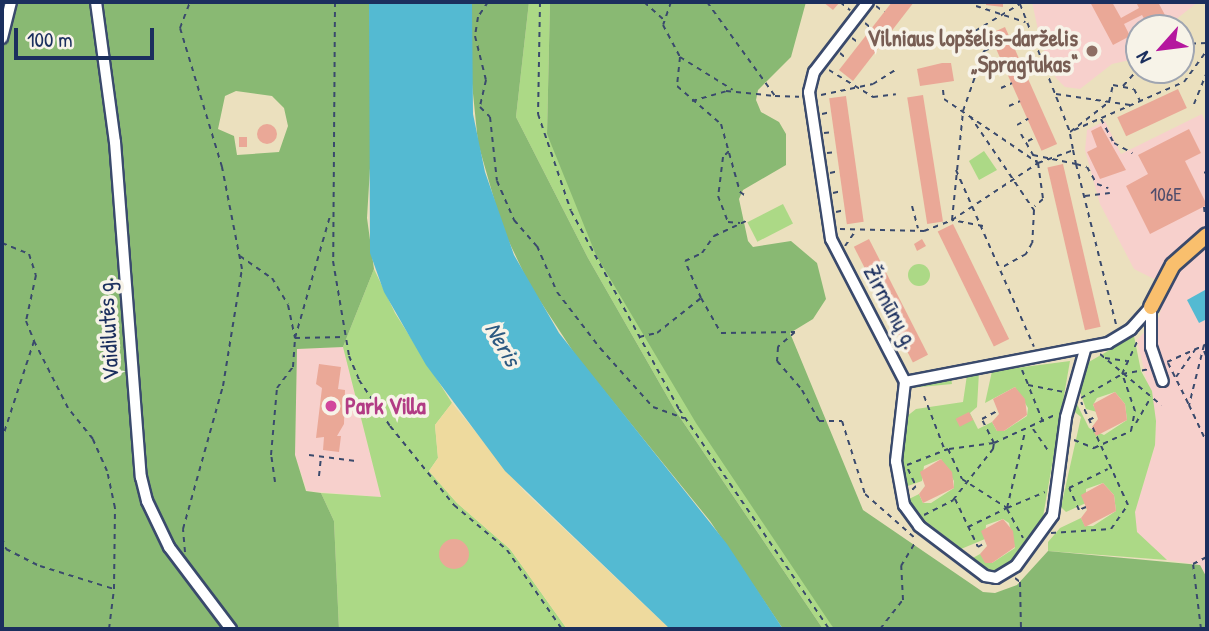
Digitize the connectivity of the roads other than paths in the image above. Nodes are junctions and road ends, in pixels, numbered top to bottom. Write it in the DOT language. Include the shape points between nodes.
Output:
graph roads {
  1 [pos="11,2"];
  2 [pos="96,2"];
  3 [pos="868,2"];
  4 [pos="2,38"];
  5 [pos="1207,235"];
  6 [pos="1151,307"];
  7 [pos="1089,349"];
  8 [pos="1163,381"];
  9 [pos="905,382"];
  10 [pos="231,629"];
  1 -- 4 [label="street"];
  2 -- 10 [label="street, Vaidilutės g." via="115,142 139,464 154,519 186,574"];
  3 -- 9 [label="street, Žirmūnų g." via="824,59 810,95 829,227 839,256"];
  5 -- 6 [label="main road, Žirmūnų g." via="1172,265"];
  6 -- 7 [label="street, Žirmūnų g." via="1119,338"];
  6 -- 8 [label="street" via="1150,339 1162,365"];
  7 -- 9 [label="street, Žirmūnų g."];
  7 -- 9 [label="street" via="1067,412 1060,468 1063,487 1053,515 1009,572 985,576 916,523 899,491 897,453"];
}
